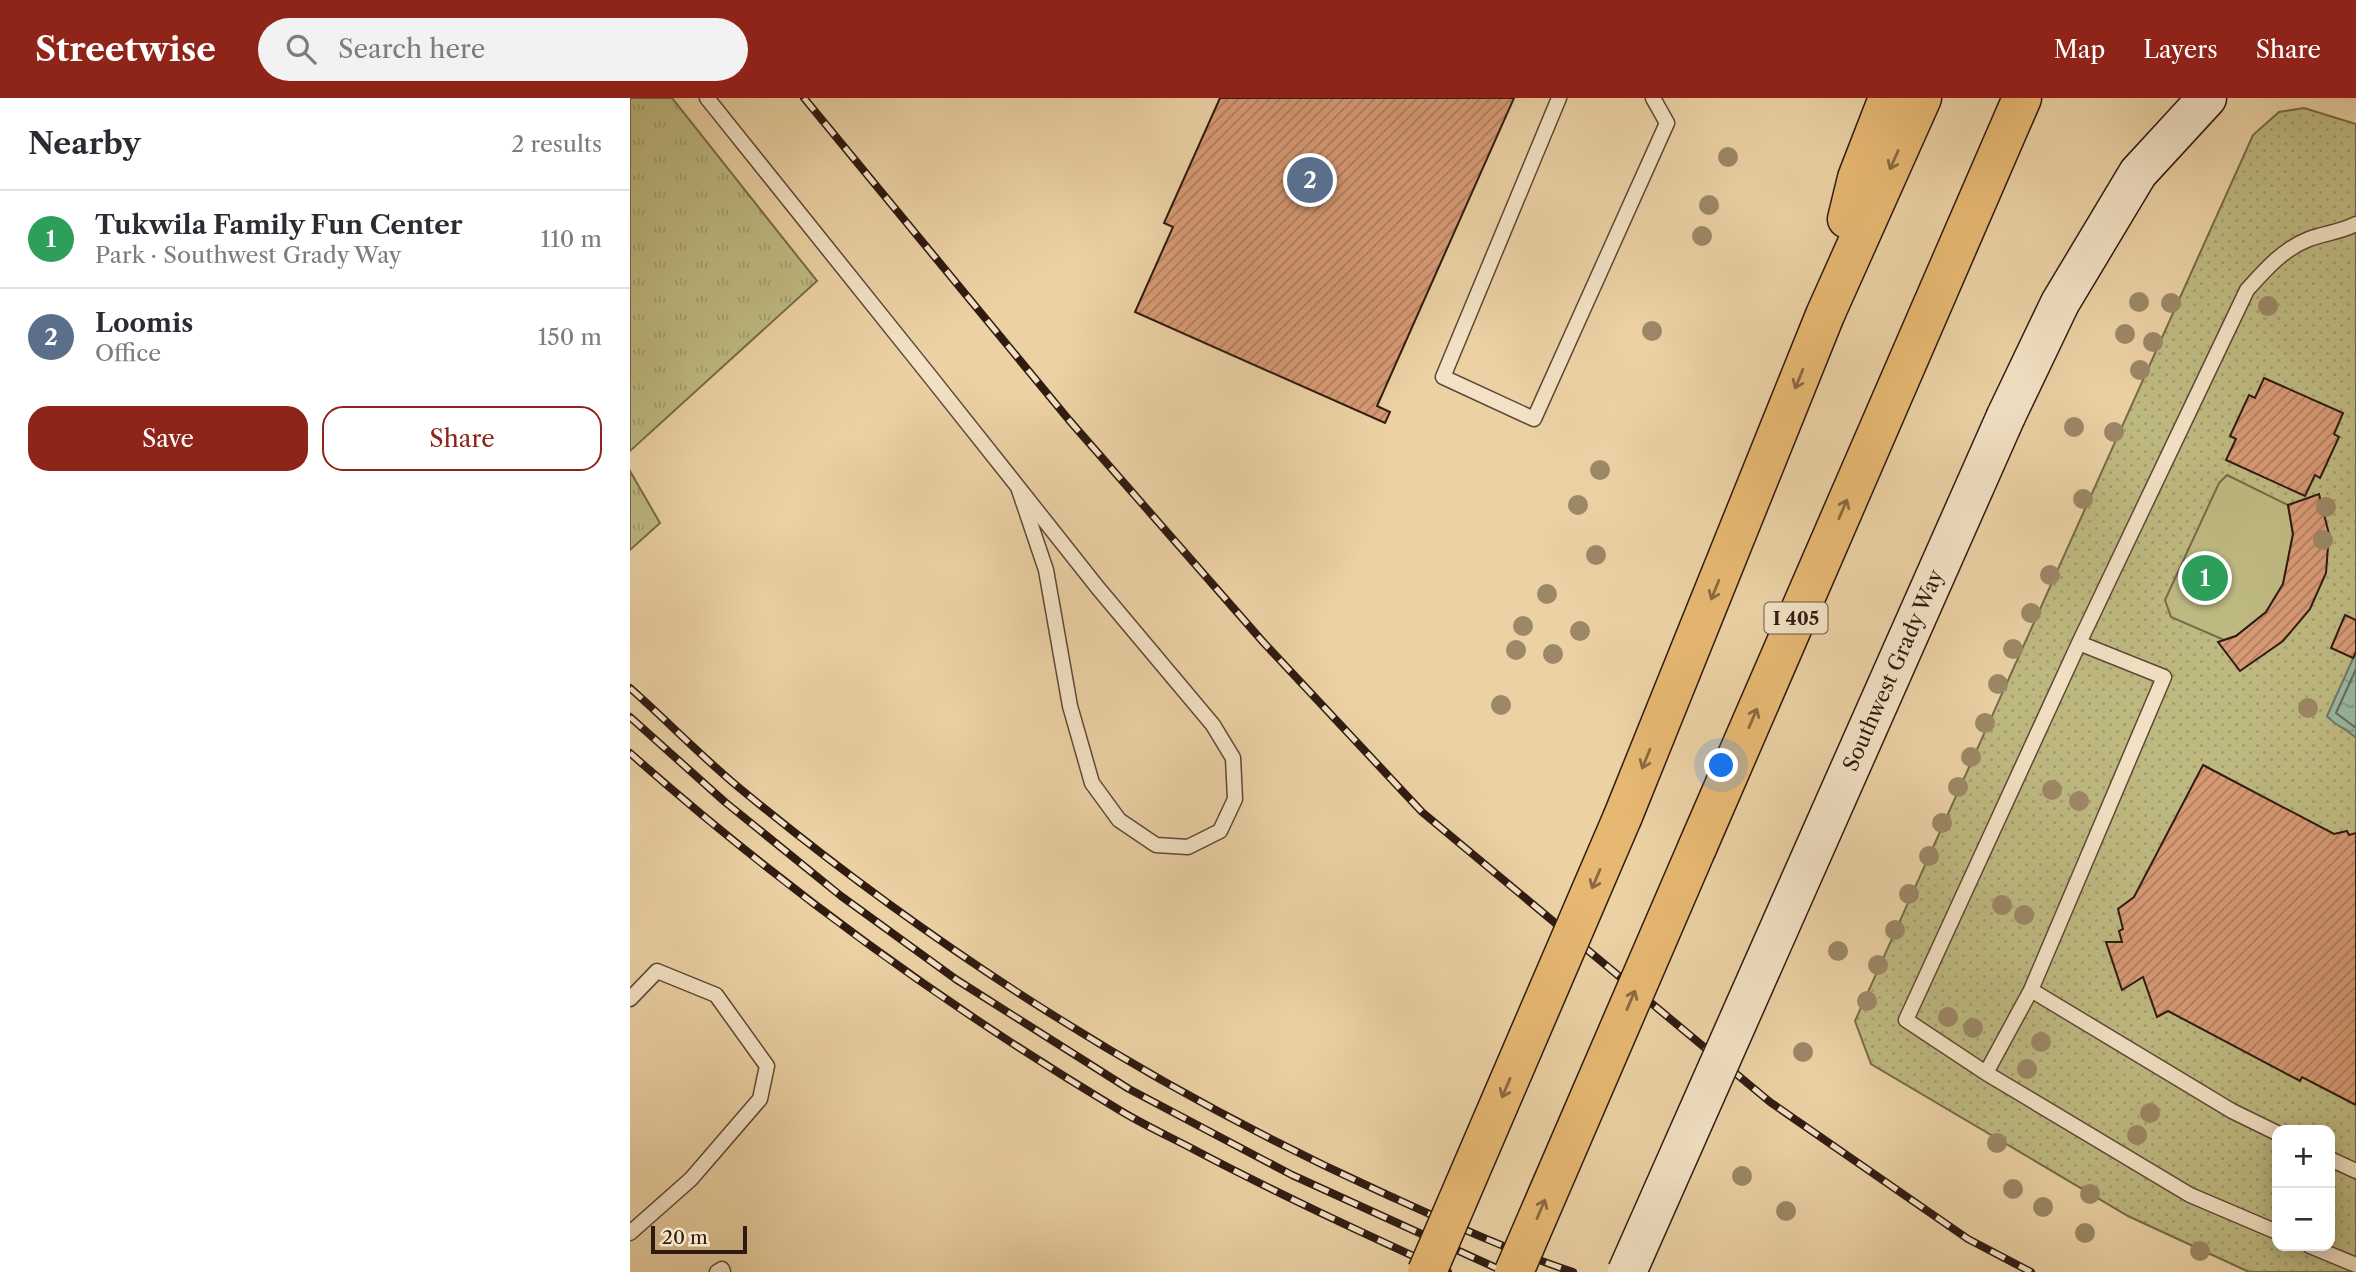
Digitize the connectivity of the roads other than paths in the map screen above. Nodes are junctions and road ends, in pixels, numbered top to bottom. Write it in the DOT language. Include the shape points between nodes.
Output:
graph roads {
  1 [pos="707,98"];
  2 [pos="1559,98"];
  3 [pos="1653,98"];
  4 [pos="1888,98"];
  5 [pos="1922,98"];
  6 [pos="2022,98"];
  7 [pos="2050,98"];
  8 [pos="2207,98"];
  9 [pos="2356,224"];
  10 [pos="1825,315"];
  11 [pos="1895,387"];
  12 [pos="1018,487"];
  13 [pos="2079,643"];
  14 [pos="2031,990"];
  15 [pos="630,999"];
  16 [pos="1986,1073"];
  17 [pos="2272,1131"];
  18 [pos="2335,1160"];
  19 [pos="2356,1171"];
  20 [pos="632,1228"];
  21 [pos="2272,1230"];
  22 [pos="2322,1251"];
  23 [pos="2356,1265"];
  24 [pos="717,1272"];
  25 [pos="723,1272"];
  26 [pos="1427,1272"];
  27 [pos="1514,1272"];
  28 [pos="1627,1272"];
  1 -- 12 [label="lane"];
  2 -- 3 [label="lane" via="1443,377 1534,419 1667,123"];
  4 -- 10 [label="highway" via="1857,178"];
  5 -- 10 [label="highway, one-way"];
  6 -- 11 [label="highway, I 405"];
  7 -- 11 [label="highway"];
  8 -- 28 [label="main road, Southwest Grady Way, bridge" via="2138,173 2060,303"];
  9 -- 13 [label="lane" via="2294,246 2247,290"];
  10 -- 26 [label="highway, one-way, bridge" via="1623,817"];
  27 -- 11 [label="highway, I 405, one-way, bridge"];
  12 -- 12 [label="lane" via="1046,570 1070,706 1093,783 1119,820 1156,845 1188,846 1220,831 1235,799 1233,758 1213,725"];
  13 -- 14 [label="lane" via="2164,677"];
  13 -- 16 [label="lane" via="1906,1020"];
  14 -- 16 [label="lane"];
  14 -- 17 [label="lane"];
  15 -- 20 [label="lane" via="657,971 716,995 767,1066 760,1099 691,1179"];
  16 -- 21 [label="lane" via="2190,1195"];
  18 -- 19 [label="lane"];
  22 -- 23 [label="lane"];
  24 -- 25 [label="lane"];
}
